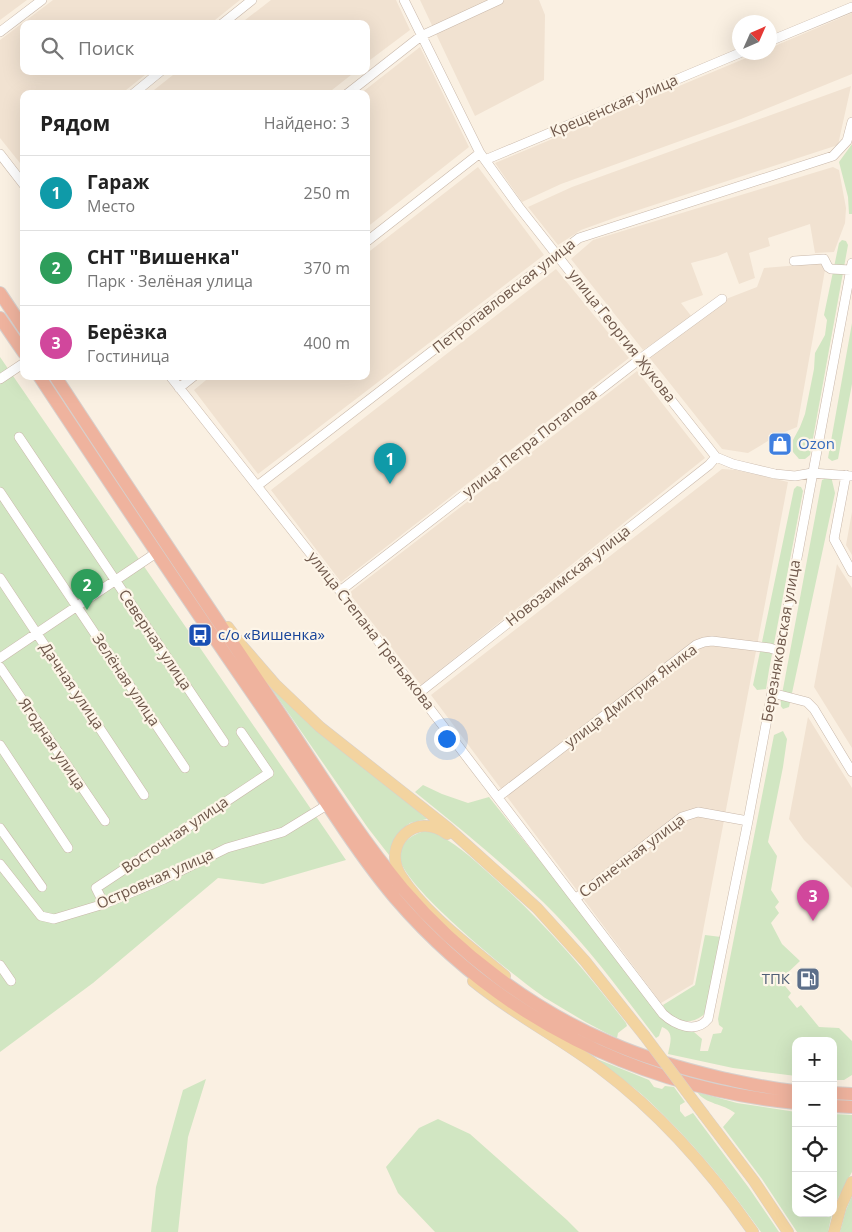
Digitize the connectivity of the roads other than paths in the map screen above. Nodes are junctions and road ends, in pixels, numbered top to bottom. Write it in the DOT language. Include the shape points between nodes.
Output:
graph roads {
  1 [pos="42,0"];
  2 [pos="252,0"];
  3 [pos="404,0"];
  4 [pos="499,0"];
  5 [pos="852,7"];
  6 [pos="227,20"];
  7 [pos="0,32"];
  8 [pos="421,36"];
  9 [pos="777,38"];
  10 [pos="732,56"];
  11 [pos="157,75"];
  12 [pos="138,90"];
  13 [pos="352,90"];
  14 [pos="852,122"];
  15 [pos="0,154"];
  16 [pos="482,156"];
  17 [pos="20,178"];
  18 [pos="370,239"];
  19 [pos="557,255"];
  20 [pos="794,261"];
  21 [pos="851,267"];
  22 [pos="0,293"];
  23 [pos="722,299"];
  24 [pos="4,315"];
  25 [pos="20,326"];
  26 [pos="20,345"];
  27 [pos="640,359"];
  28 [pos="20,366"];
  29 [pos="3,377"];
  30 [pos="42,380"];
  31 [pos="58,380"];
  32 [pos="173,380"];
  33 [pos="189,380"];
  34 [pos="179,388"];
  35 [pos="19,437"];
  36 [pos="716,457"];
  37 [pos="812,473"];
  38 [pos="849,475"];
  39 [pos="257,486"];
  40 [pos="0,492"];
  41 [pos="148,516"];
  42 [pos="156,553"];
  43 [pos="852,572"];
  44 [pos="0,578"];
  45 [pos="115,580"];
  46 [pos="340,591"];
  47 [pos="76,606"];
  48 [pos="37,634"];
  49 [pos="780,652"];
  50 [pos="0,658"];
  51 [pos="0,667"];
  52 [pos="419,693"];
  53 [pos="772,693"];
  54 [pos="241,732"];
  55 [pos="224,742"];
  56 [pos="0,745"];
  57 [pos="185,768"];
  58 [pos="852,772"];
  59 [pos="144,795"];
  60 [pos="498,797"];
  61 [pos="327,805"];
  62 [pos="105,821"];
  63 [pos="748,821"];
  64 [pos="0,828"];
  65 [pos="68,848"];
  66 [pos="0,864"];
  67 [pos="509,881"];
  68 [pos="42,887"];
  69 [pos="575,899"];
  70 [pos="104,904"];
  71 [pos="415,920"];
  72 [pos="0,965"];
  73 [pos="11,981"];
  74 [pos="543,1008"];
  75 [pos="708,1018"];
  76 [pos="792,1090"];
  77 [pos="837,1094"];
  78 [pos="852,1094"];
  79 [pos="792,1102"];
  80 [pos="837,1106"];
  81 [pos="852,1107"];
  82 [pos="852,1182"];
  83 [pos="753,1232"];
  84 [pos="788,1232"];
  85 [pos="834,1232"];
  1 -- 7 [label="street"];
  2 -- 6 [label="street"];
  3 -- 8 [label="street, улица Георгия Жукова"];
  4 -- 8 [label="street"];
  5 -- 9 [label="street"];
  8 -- 13 [label="street"];
  8 -- 16 [label="street, улица Георгия Жукова"];
  10 -- 16 [label="street, Крещенская улица"];
  11 -- 12 [label="street"];
  14 -- 19 [label="street, Петропавловская улица" via="847,141 833,156 579,238"];
  15 -- 17 [label="street"];
  16 -- 18 [label="street, Крещенская улица"];
  16 -- 19 [label="street, улица Георгия Жукова"];
  19 -- 27 [label="street, улица Георгия Жукова"];
  19 -- 39 [label="street, Петропавловская улица"];
  20 -- 21 [label="street" via="824,259 831,269"];
  21 -- 37 [label="street, Березняковская улица"];
  22 -- 24 [label="highway"];
  23 -- 27 [label="street, улица Петра Потапова"];
  24 -- 25 [label="highway"];
  24 -- 26 [label="highway"];
  27 -- 36 [label="street, улица Георгия Жукова"];
  27 -- 46 [label="street, улица Петра Потапова"];
  28 -- 29 [label="street"];
  30 -- 42 [label="highway"];
  31 -- 41 [label="highway"];
  32 -- 34 [label="street, улица Степана Третьякова"];
  33 -- 34 [label="street"];
  34 -- 39 [label="street, улица Степана Третьякова"];
  35 -- 45 [label="street, Северная улица"];
  36 -- 37 [label="street" via="775,474 795,476"];
  36 -- 52 [label="street, Новозаимская улица"];
  37 -- 38 [label="street"];
  37 -- 49 [label="street, Березняковская улица"];
  38 -- 43 [label="street" via="834,539"];
  39 -- 46 [label="street, улица Степана Третьякова"];
  40 -- 47 [label="street, Зелёная улица"];
  41 -- 67 [label="main road" via="243,647 275,684 340,744 448,828"];
  41 -- 74 [label="highway" via="392,875 457,943"];
  42 -- 45 [label="street"];
  42 -- 61 [label="highway"];
  44 -- 48 [label="street, Дачная улица"];
  45 -- 47 [label="street"];
  45 -- 55 [label="street, Северная улица"];
  46 -- 52 [label="street, улица Степана Третьякова"];
  47 -- 48 [label="street"];
  47 -- 57 [label="street, Зелёная улица"];
  48 -- 50 [label="street"];
  48 -- 59 [label="street, Дачная улица"];
  49 -- 53 [label="street, Березняковская улица"];
  49 -- 60 [label="street, улица Дмитрия Яника" via="720,642 696,645"];
  51 -- 62 [label="street, Ягодная улица"];
  52 -- 60 [label="street, улица Степана Третьякова"];
  53 -- 58 [label="street" via="807,702"];
  53 -- 63 [label="street, Березняковская улица"];
  54 -- 70 [label="street, Восточная улица" via="269,774 96,888"];
  56 -- 65 [label="street"];
  60 -- 69 [label="street, улица Степана Третьякова"];
  61 -- 70 [label="street, Островная улица" via="283,832 227,848"];
  61 -- 71 [label="highway" via="382,882"];
  63 -- 69 [label="street, Солнечная улица" via="698,812 682,817"];
  63 -- 75 [label="street, Березняковская улица"];
  64 -- 68 [label="street"];
  66 -- 70 [label="street, Островная улица" via="41,916 54,919"];
  67 -- 74 [label="main road" via="436,828 421,826 411,829 396,849 400,873 428,908"];
  67 -- 84 [label="main road, bridge" via="570,943 644,1035 754,1181"];
  69 -- 75 [label="street, улица Степана Третьякова" via="667,1017 677,1024 695,1027 705,1024"];
  71 -- 79 [label="highway" via="448,952 511,1002 602,1054 688,1083"];
  71 -- 83 [label="main road" via="482,988 599,1068 644,1104 710,1173"];
  72 -- 73 [label="street"];
  74 -- 76 [label="highway" via="607,1042 661,1062 744,1083"];
  77 -- 78 [label="highway"];
  80 -- 81 [label="highway"];
  82 -- 85 [label="main road"];
}
